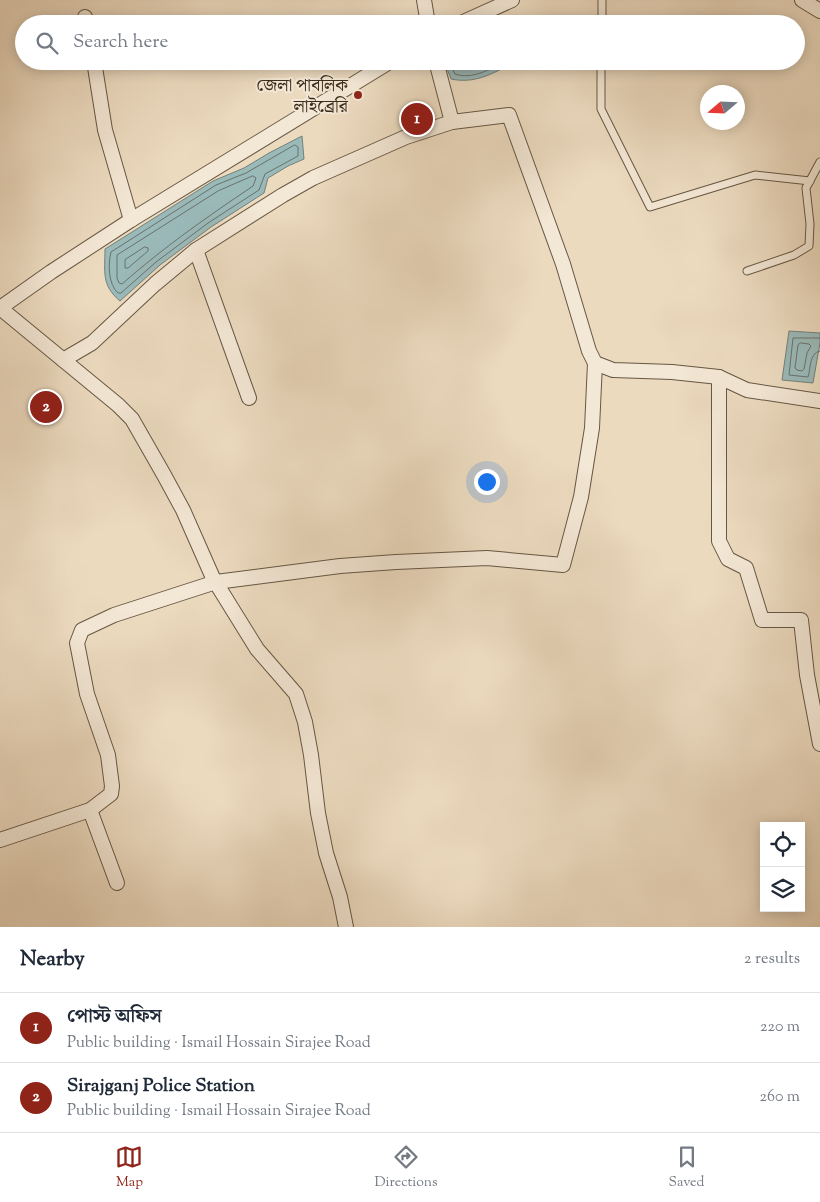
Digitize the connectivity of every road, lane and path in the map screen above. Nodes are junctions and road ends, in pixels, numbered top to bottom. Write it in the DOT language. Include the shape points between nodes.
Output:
graph roads {
  1 [pos="424,0"];
  2 [pos="512,0"];
  3 [pos="602,0"];
  4 [pos="802,0"];
  5 [pos="820,11"];
  6 [pos="426,15"];
  7 [pos="479,15"];
  8 [pos="602,15"];
  9 [pos="95,70"];
  10 [pos="376,70"];
  11 [pos="438,70"];
  12 [pos="601,70"];
  13 [pos="452,122"];
  14 [pos="820,162"];
  15 [pos="810,181"];
  16 [pos="131,220"];
  17 [pos="196,250"];
  18 [pos="747,271"];
  19 [pos="0,308"];
  20 [pos="62,360"];
  21 [pos="595,363"];
  22 [pos="720,378"];
  23 [pos="249,398"];
  24 [pos="820,401"];
  25 [pos="216,582"];
  26 [pos="820,744"];
  27 [pos="90,810"];
  28 [pos="0,840"];
  29 [pos="117,883"];
  30 [pos="346,927"];
  1 -- 6 [label="street"];
  2 -- 7 [label="street"];
  3 -- 8 [label="lane"];
  4 -- 5 [label="street"];
  9 -- 16 [label="street" via="105,130"];
  10 -- 16 [label="street"];
  11 -- 13 [label="street"];
  12 -- 15 [label="lane" via="601,108 650,207 755,175"];
  13 -- 17 [label="street" via="406,137 313,178"];
  13 -- 21 [label="street" via="509,115"];
  14 -- 15 [label="lane"];
  15 -- 18 [label="lane" via="806,188 809,246 794,256"];
  16 -- 19 [label="street"];
  17 -- 20 [label="street" via="92,343"];
  17 -- 23 [label="street"];
  19 -- 20 [label="street"];
  20 -- 25 [label="street" via="132,419 183,510"];
  21 -- 22 [label="street" via="613,370"];
  21 -- 25 [label="street" via="592,428 581,497 563,565 487,558 396,562"];
  22 -- 24 [label="street" via="747,390"];
  22 -- 26 [label="street" via="719,541 728,559 746,568 762,620 801,620"];
  25 -- 27 [label="street" via="158,599 82,630 78,651 87,694 108,755 112,786 111,794"];
  25 -- 30 [label="street" via="257,649 296,694 311,755 326,853"];
  27 -- 28 [label="street"];
  27 -- 29 [label="street"];
}
